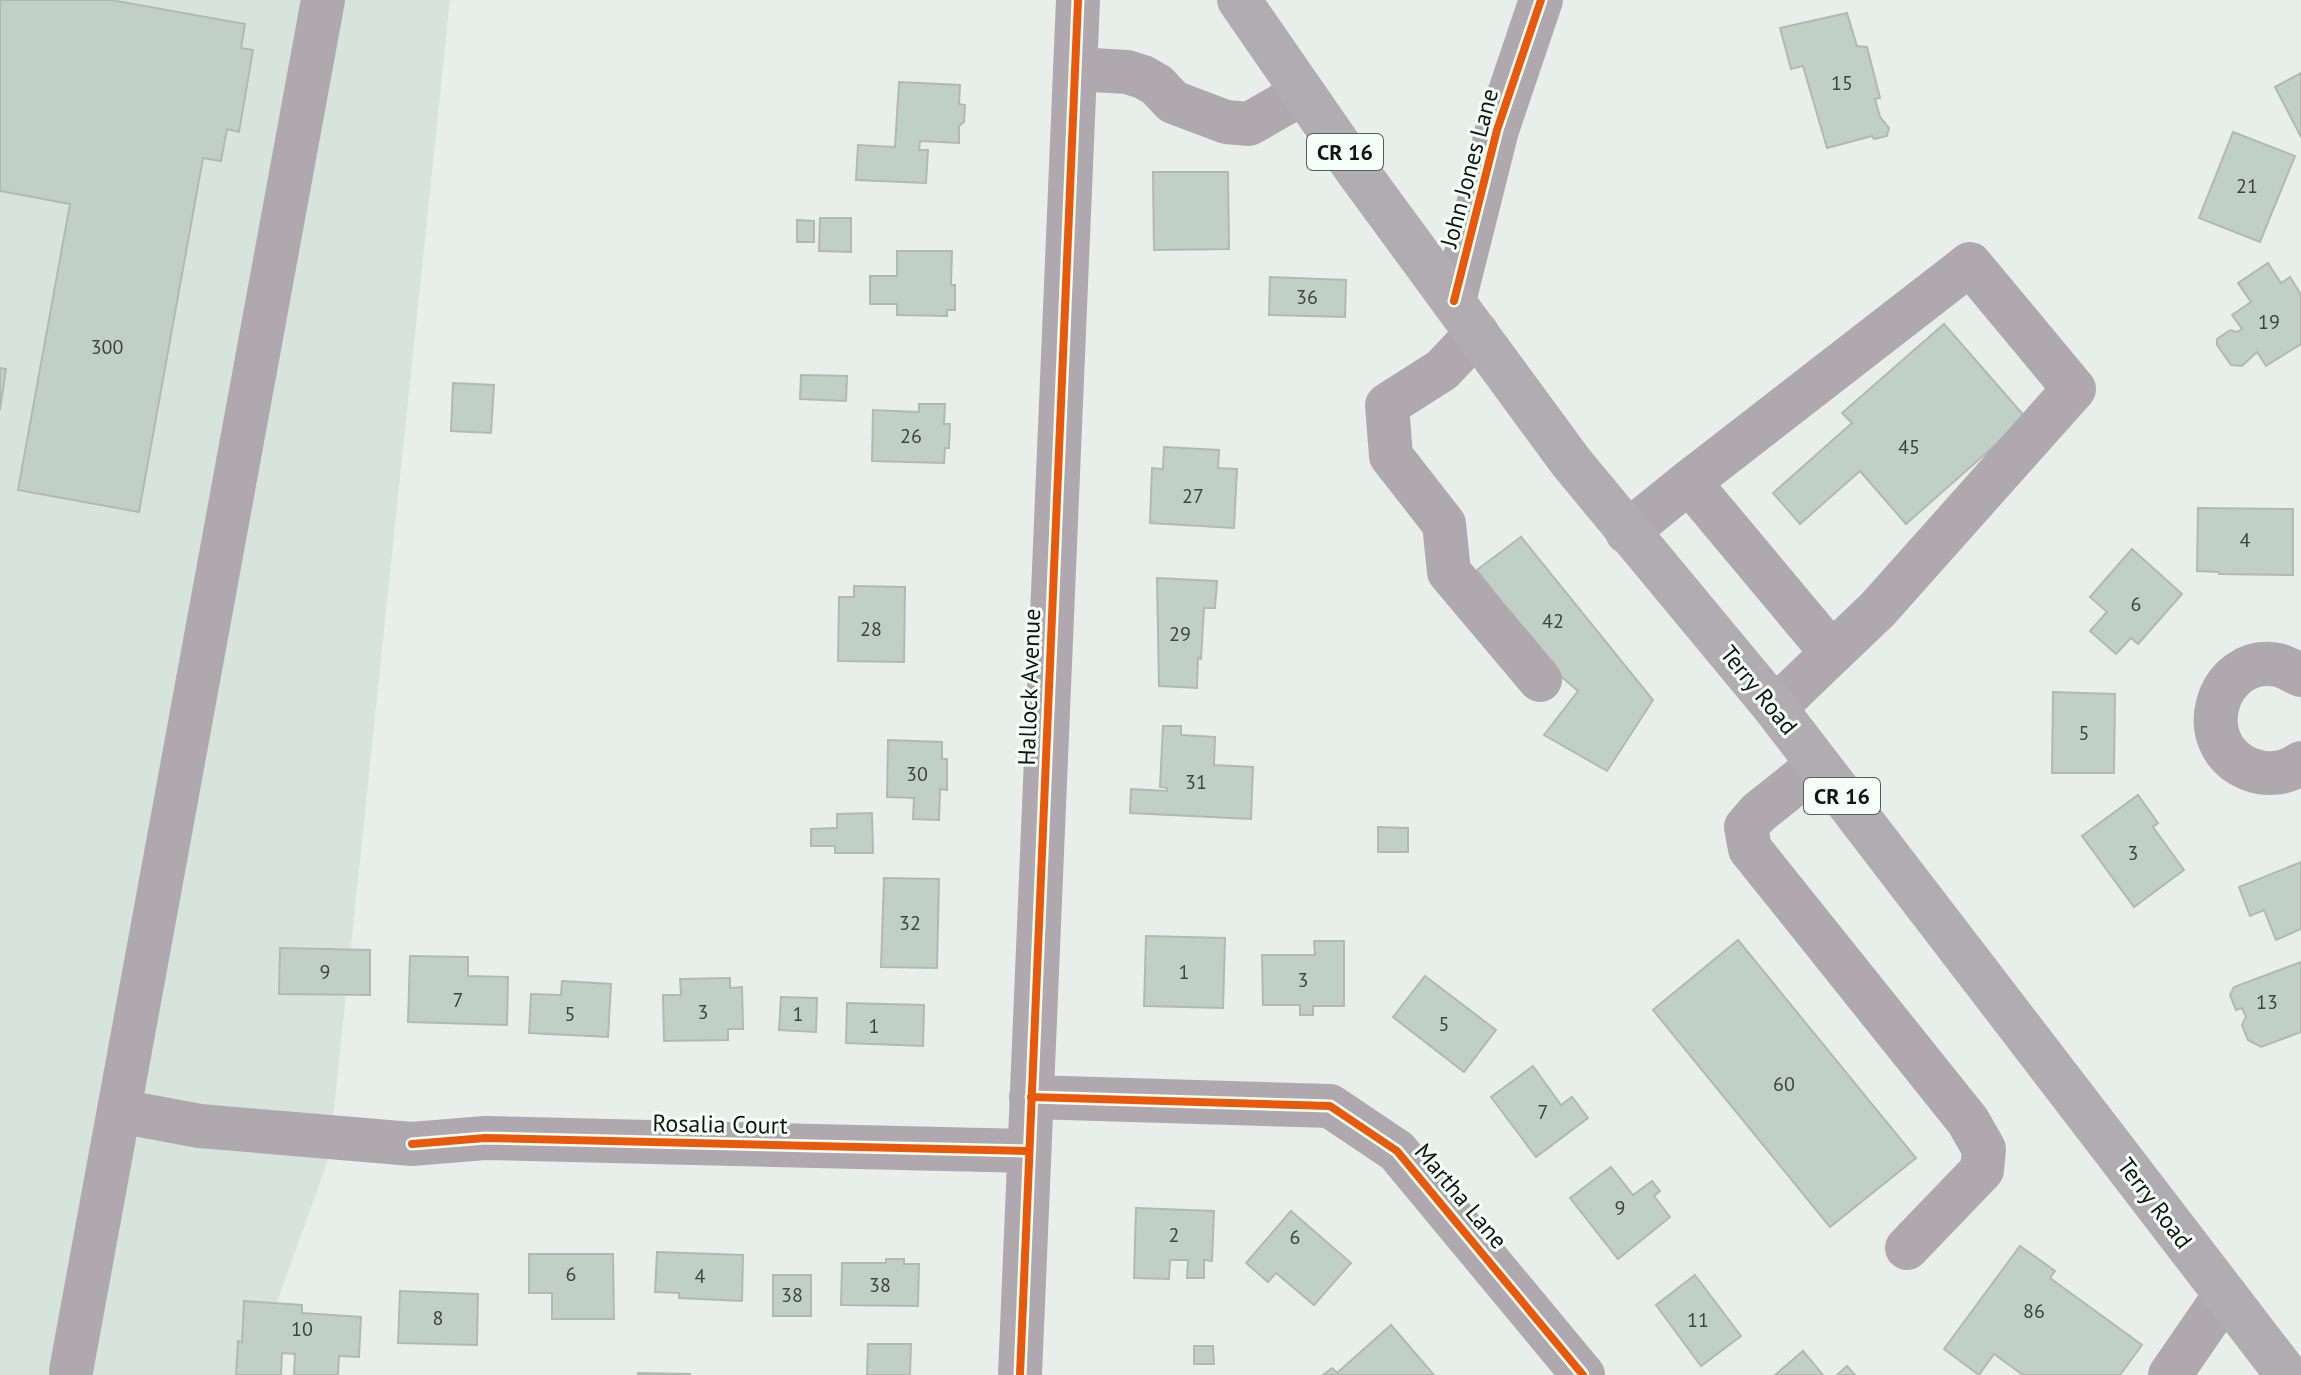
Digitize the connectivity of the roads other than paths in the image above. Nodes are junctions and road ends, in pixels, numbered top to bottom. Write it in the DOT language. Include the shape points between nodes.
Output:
graph roads {
  1 [pos="323,0"];
  2 [pos="1078,0"];
  3 [pos="1239,0"];
  4 [pos="1541,0"];
  5 [pos="1075,69"];
  6 [pos="1303,93"];
  7 [pos="1466,317"];
  8 [pos="1689,482"];
  9 [pos="1627,532"];
  10 [pos="1832,653"];
  11 [pos="2301,675"];
  12 [pos="1540,680"];
  13 [pos="1775,708"];
  14 [pos="2301,763"];
  15 [pos="1818,765"];
  16 [pos="1031,1097"];
  17 [pos="119,1111"];
  18 [pos="1028,1151"];
  19 [pos="1907,1248"];
  20 [pos="2225,1295"];
  21 [pos="71,1371"];
  22 [pos="1020,1375"];
  23 [pos="1583,1375"];
  24 [pos="2170,1375"];
  25 [pos="2287,1375"];
  1 -- 17 [label="street"];
  2 -- 5 [label="street, Hallock Avenue"];
  3 -- 6 [label="main road, Terry Road / CR 16"];
  4 -- 7 [label="street, John Jones Lane" via="1497,130"];
  5 -- 6 [label="street" via="1143,77 1173,102 1226,122 1249,124"];
  5 -- 16 [label="street, Hallock Avenue"];
  6 -- 7 [label="main road, Terry Road / CR 16"];
  7 -- 9 [label="main road, Terry Road / CR 16"];
  7 -- 12 [label="street" via="1442,370 1387,405 1391,456 1444,524 1449,572"];
  8 -- 9 [label="street"];
  8 -- 10 [label="street"];
  8 -- 10 [label="street" via="1970,264 2074,389 1878,609"];
  9 -- 13 [label="main road, Terry Road / CR 16"];
  10 -- 13 [label="street"];
  11 -- 14 [label="street" via="2277,665 2249,668 2226,685 2215,711 2218,740 2235,763 2262,774 2290,771"];
  13 -- 15 [label="main road, Terry Road / CR 16"];
  15 -- 19 [label="street" via="1746,827 1750,849 1968,1121 1984,1149 1982,1170"];
  15 -- 20 [label="main road, Terry Road / CR 16"];
  16 -- 18 [label="street, Hallock Avenue"];
  16 -- 23 [label="street, Martha Lane" via="1330,1106 1397,1151"];
  17 -- 18 [label="street, Rosalia Court" via="200,1126 412,1144 485,1138"];
  17 -- 21 [label="street"];
  18 -- 22 [label="street, Hallock Avenue"];
  20 -- 24 [label="street"];
  20 -- 25 [label="main road, Terry Road / CR 16"];
}
